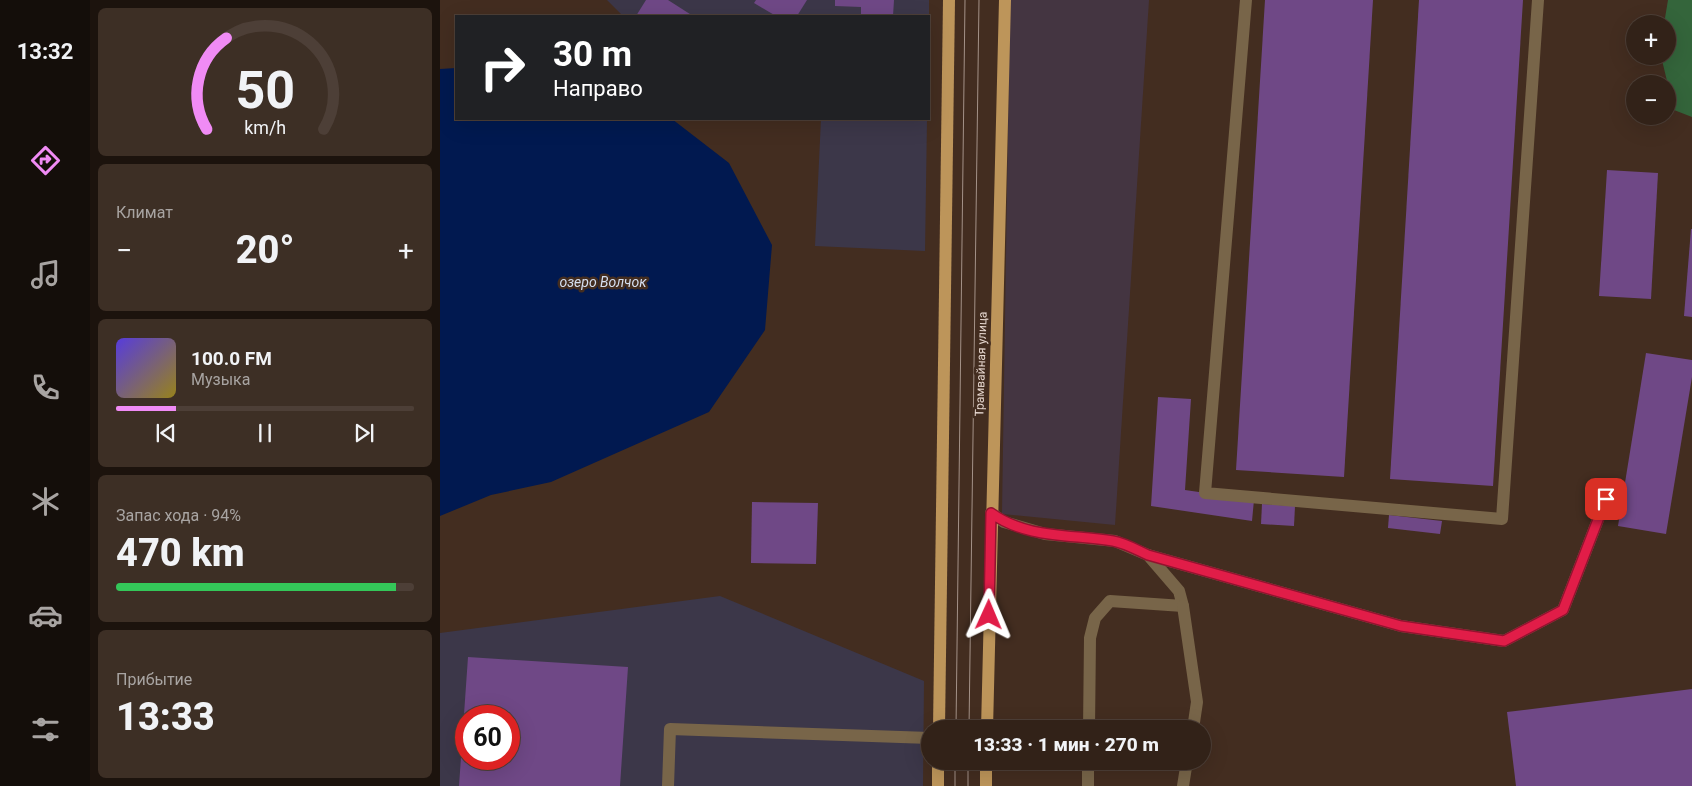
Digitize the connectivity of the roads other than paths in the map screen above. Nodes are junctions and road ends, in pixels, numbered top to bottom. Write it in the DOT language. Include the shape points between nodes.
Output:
graph roads {
  1 [pos="949,0"];
  2 [pos="1005,0"];
  3 [pos="1246,0"];
  4 [pos="1538,0"];
  5 [pos="1606,499"];
  6 [pos="991,513"];
  7 [pos="1148,555"];
  8 [pos="1183,606"];
  9 [pos="939,720"];
  10 [pos="987,720"];
  11 [pos="1089,720"];
  12 [pos="1194,720"];
  13 [pos="921,738"];
  14 [pos="938,770"];
  15 [pos="986,770"];
  16 [pos="1088,770"];
  17 [pos="1186,770"];
  18 [pos="668,786"];
  19 [pos="938,786"];
  20 [pos="986,786"];
  21 [pos="1088,786"];
  22 [pos="1183,786"];
  1 -- 9 [label="main road"];
  2 -- 6 [label="main road, Трамвайная улица"];
  3 -- 4 [label="lane" via="1205,493 1502,519"];
  5 -- 7 [label="lane" via="1563,610 1504,641 1401,626"];
  6 -- 7 [label="lane" via="1004,522 1045,534 1115,541"];
  6 -- 10 [label="main road, Трамвайная улица"];
  7 -- 8 [label="lane" via="1179,591"];
  8 -- 11 [label="lane" via="1110,601 1095,618 1090,638"];
  8 -- 12 [label="lane" via="1197,702"];
  13 -- 18 [label="lane" via="670,728"];
  14 -- 19 [label="main road"];
  15 -- 20 [label="main road"];
  16 -- 21 [label="lane"];
  17 -- 22 [label="lane"];
}
